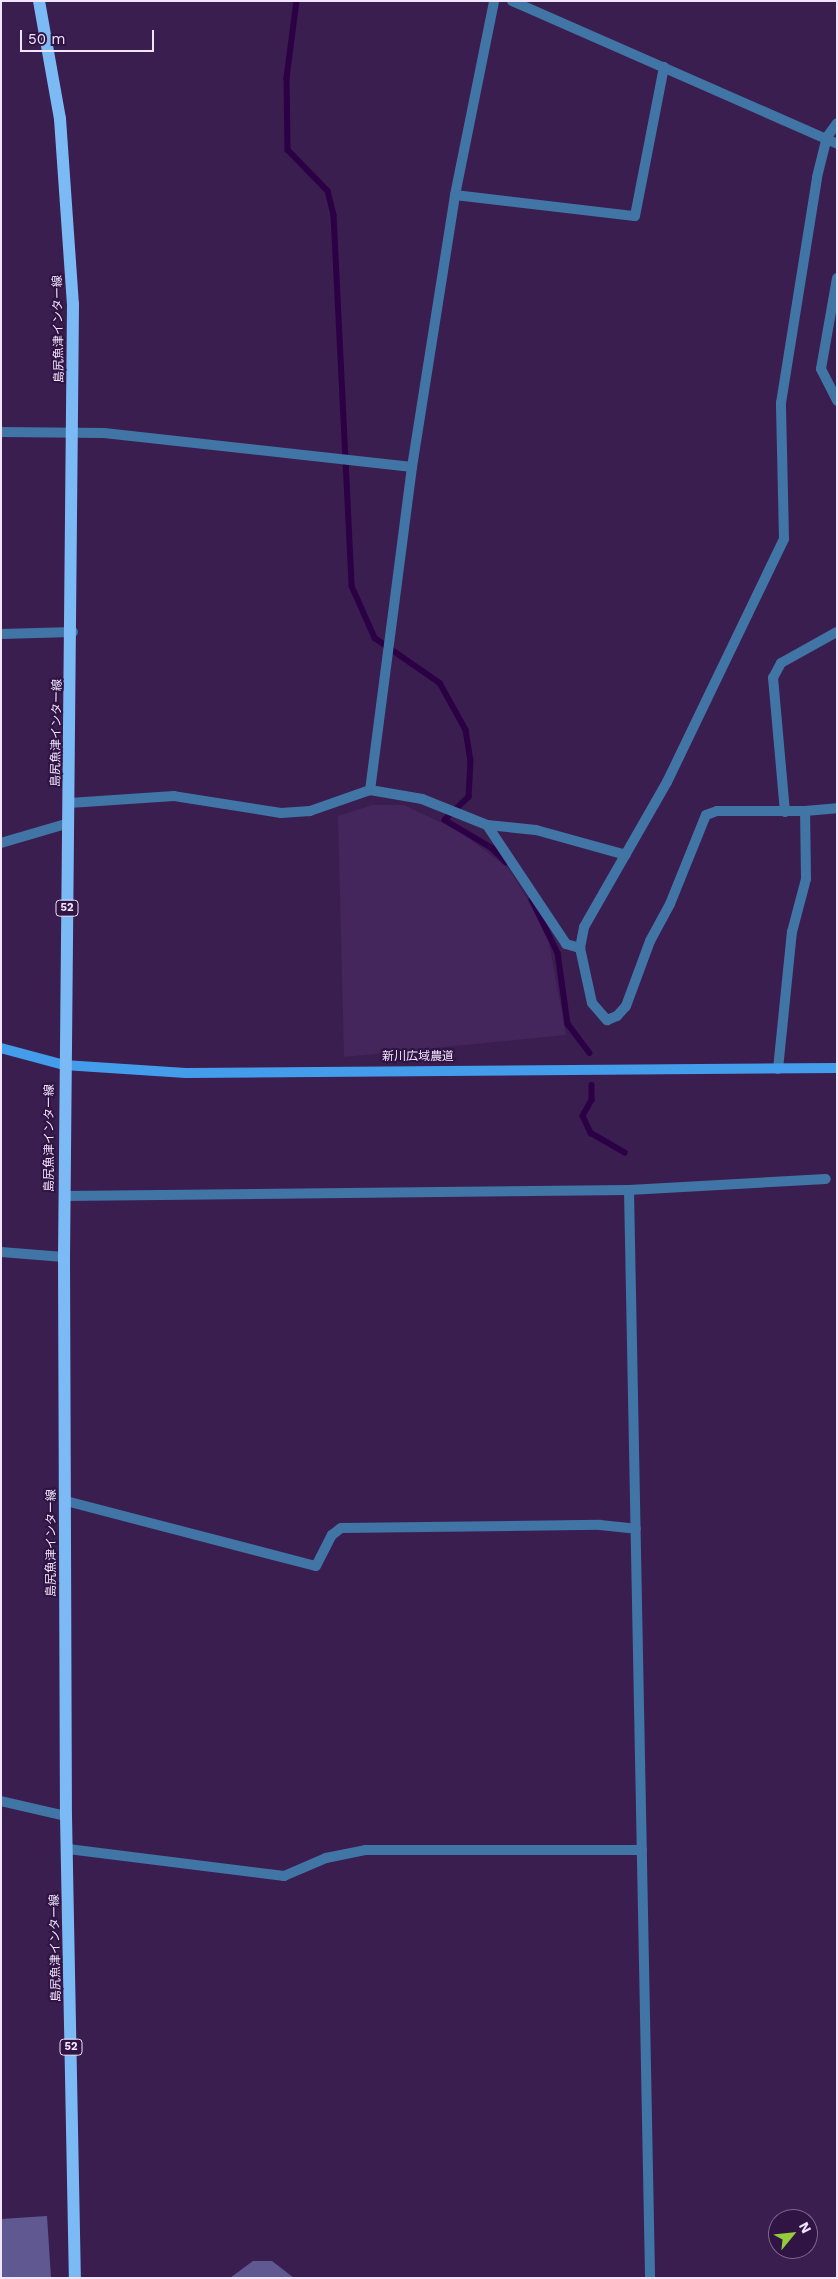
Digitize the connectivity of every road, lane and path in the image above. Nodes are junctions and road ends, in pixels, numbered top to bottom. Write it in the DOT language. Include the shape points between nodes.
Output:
graph roads {
  1 [pos="39,1"];
  2 [pos="494,1"];
  3 [pos="512,1"];
  4 [pos="664,67"];
  5 [pos="837,123"];
  6 [pos="827,137"];
  7 [pos="837,144"];
  8 [pos="455,195"];
  9 [pos="837,278"];
  10 [pos="837,401"];
  11 [pos="1,432"];
  12 [pos="74,433"];
  13 [pos="412,467"];
  14 [pos="73,632"];
  15 [pos="837,632"];
  16 [pos="1,634"];
  17 [pos="370,790"];
  18 [pos="69,803"];
  19 [pos="837,808"];
  20 [pos="805,811"];
  21 [pos="785,812"];
  22 [pos="69,823"];
  23 [pos="487,826"];
  24 [pos="1,843"];
  25 [pos="626,855"];
  26 [pos="580,948"];
  27 [pos="1,1048"];
  28 [pos="64,1065"];
  29 [pos="837,1068"];
  30 [pos="778,1069"];
  31 [pos="826,1179"];
  32 [pos="629,1190"];
  33 [pos="64,1196"];
  34 [pos="1,1252"];
  35 [pos="64,1257"];
  36 [pos="66,1501"];
  37 [pos="636,1529"];
  38 [pos="1,1801"];
  39 [pos="66,1816"];
  40 [pos="68,1849"];
  41 [pos="642,1850"];
  42 [pos="75,2278"];
  43 [pos="650,2278"];
  1 -- 12 [label="main road, 島尻魚津インター線 / 52" via="60,119 69,212"];
  2 -- 8 [label="street"];
  3 -- 4 [label="street"];
  4 -- 6 [label="street"];
  4 -- 8 [label="street" via="635,216"];
  5 -- 6 [label="street"];
  6 -- 7 [label="street"];
  6 -- 25 [label="street" via="781,404 784,539 667,782"];
  8 -- 13 [label="street"];
  9 -- 10 [label="street" via="821,370"];
  11 -- 12 [label="street"];
  12 -- 13 [label="street"];
  12 -- 14 [label="main road, 島尻魚津インター線 / 52"];
  13 -- 17 [label="street"];
  14 -- 16 [label="street"];
  14 -- 18 [label="main road, 島尻魚津インター線 / 52"];
  15 -- 21 [label="street" via="781,663 773,678"];
  17 -- 18 [label="street" via="310,811 281,813 174,796"];
  17 -- 23 [label="street" via="422,799"];
  18 -- 22 [label="main road, 島尻魚津インター線 / 52"];
  19 -- 20 [label="street"];
  20 -- 21 [label="street"];
  20 -- 30 [label="street" via="806,879 792,932"];
  21 -- 26 [label="street" via="717,811 706,815 670,904 650,941 626,1006 617,1016 607,1020 595,1008"];
  22 -- 24 [label="street"];
  22 -- 28 [label="main road, 島尻魚津インター線 / 52"];
  23 -- 25 [label="street" via="536,830"];
  23 -- 26 [label="street" via="566,944"];
  25 -- 26 [label="street" via="584,927"];
  27 -- 28 [label="street, 新川広域農道"];
  28 -- 30 [label="street, 新川広域農道" via="186,1073"];
  28 -- 33 [label="main road, 島尻魚津インター線 / 52"];
  29 -- 30 [label="street, 新川広域農道"];
  31 -- 32 [label="street"];
  32 -- 33 [label="street"];
  32 -- 37 [label="street"];
  33 -- 35 [label="main road, 島尻魚津インター線 / 52"];
  34 -- 35 [label="street"];
  35 -- 36 [label="main road, 島尻魚津インター線 / 52"];
  36 -- 37 [label="street" via="316,1566 332,1535 341,1528 600,1525"];
  36 -- 39 [label="main road, 島尻魚津インター線 / 52"];
  37 -- 41 [label="street"];
  38 -- 39 [label="street"];
  39 -- 40 [label="main road, 島尻魚津インター線 / 52"];
  40 -- 41 [label="street" via="284,1876 326,1858 366,1850"];
  40 -- 42 [label="main road, 島尻魚津インター線 / 52"];
  41 -- 43 [label="street"];
}
